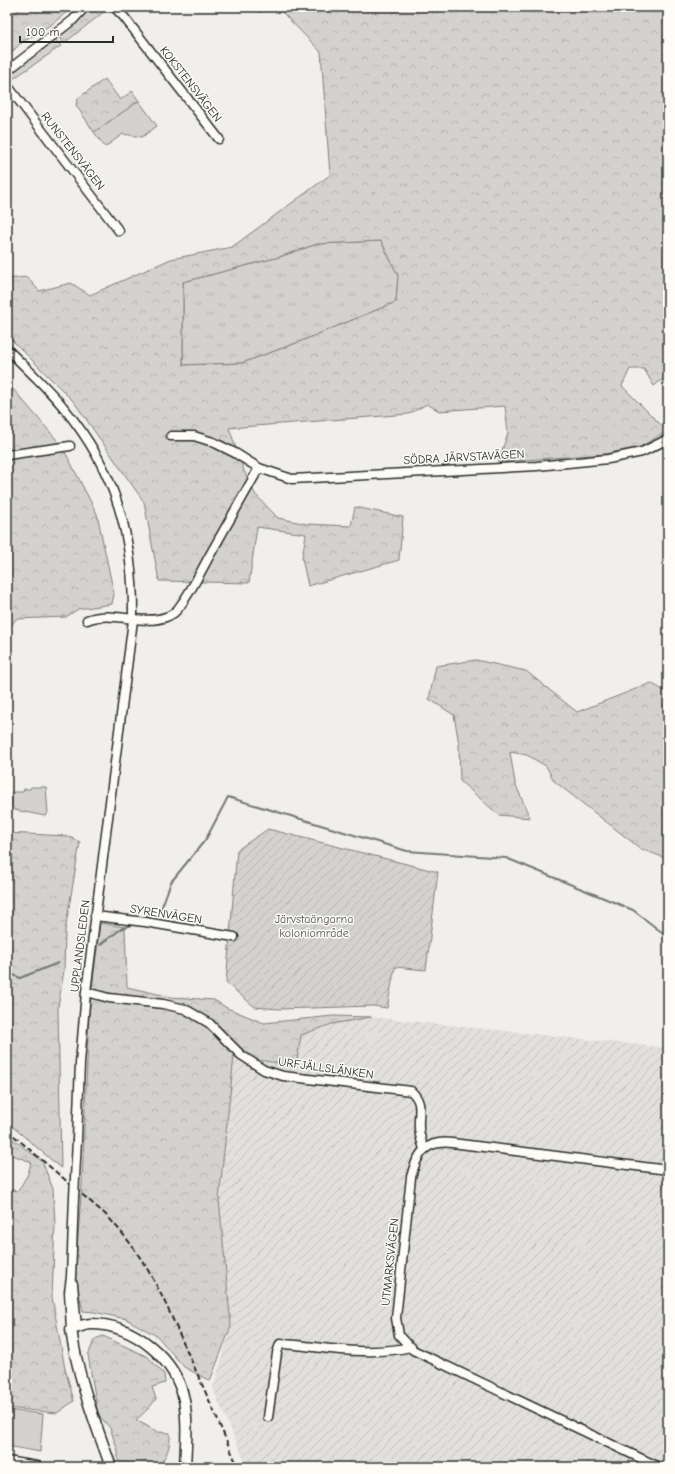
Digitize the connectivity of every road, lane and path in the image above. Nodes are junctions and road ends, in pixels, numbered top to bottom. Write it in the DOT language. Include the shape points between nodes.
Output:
graph roads {
  1 [pos="85,7"];
  2 [pos="114,7"];
  3 [pos="7,71"];
  4 [pos="7,85"];
  5 [pos="219,139"];
  6 [pos="119,231"];
  7 [pos="7,349"];
  8 [pos="171,436"];
  9 [pos="668,439"];
  10 [pos="70,446"];
  11 [pos="7,455"];
  12 [pos="259,468"];
  13 [pos="88,620"];
  14 [pos="134,620"];
  15 [pos="95,916"];
  16 [pos="234,936"];
  17 [pos="86,992"];
  18 [pos="424,1149"];
  19 [pos="668,1170"];
  20 [pos="74,1329"];
  21 [pos="411,1348"];
  22 [pos="268,1417"];
  23 [pos="7,1462"];
  24 [pos="109,1463"];
  25 [pos="37,1467"];
  26 [pos="178,1467"];
  27 [pos="185,1467"];
  28 [pos="659,1467"];
  1 -- 3 [label="street" via="73,20"];
  2 -- 5 [label="street, KOKSTENSVÄGEN"];
  4 -- 6 [label="street, RUNSTENSVÄGEN"];
  7 -- 14 [label="street, UPPLANDSLEDEN" via="69,414 106,473 123,518 129,549 134,590"];
  8 -- 12 [label="street, SÖDRA JÄRVSTAVÄGEN" via="194,436 213,442"];
  9 -- 12 [label="street, SÖDRA JÄRVSTAVÄGEN" via="642,452 624,456 537,466 297,479"];
  10 -- 11 [label="street"];
  12 -- 14 [label="street" via="180,607 171,615 161,618"];
  13 -- 14 [label="street" via="108,617"];
  14 -- 15 [label="street, UPPLANDSLEDEN"];
  15 -- 16 [label="street, SYRENVÄGEN"];
  15 -- 17 [label="street, UPPLANDSLEDEN"];
  17 -- 18 [label="street, URFJÄLLSLÄNKEN" via="109,998 185,1009 209,1023 242,1055 264,1070 283,1076 411,1091 416,1096 420,1108 419,1134"];
  17 -- 20 [label="street, UPPLANDSLEDEN, bridge" via="80,1063 71,1276 74,1292"];
  18 -- 19 [label="street" via="436,1143 448,1142"];
  18 -- 21 [label="street, UTMARKSVÄGEN" via="415,1162 410,1177 396,1318 399,1335"];
  20 -- 24 [label="main road" via="89,1402"];
  20 -- 26 [label="main road" via="105,1331 128,1338 159,1360 171,1378 180,1410"];
  20 -- 27 [label="main road" via="94,1324 129,1333 162,1357 180,1387 185,1410"];
  21 -- 22 [label="street" via="368,1352 280,1344"];
  21 -- 28 [label="street, UTMARKSVÄGEN"];
  23 -- 25 [label="main road"];
}
